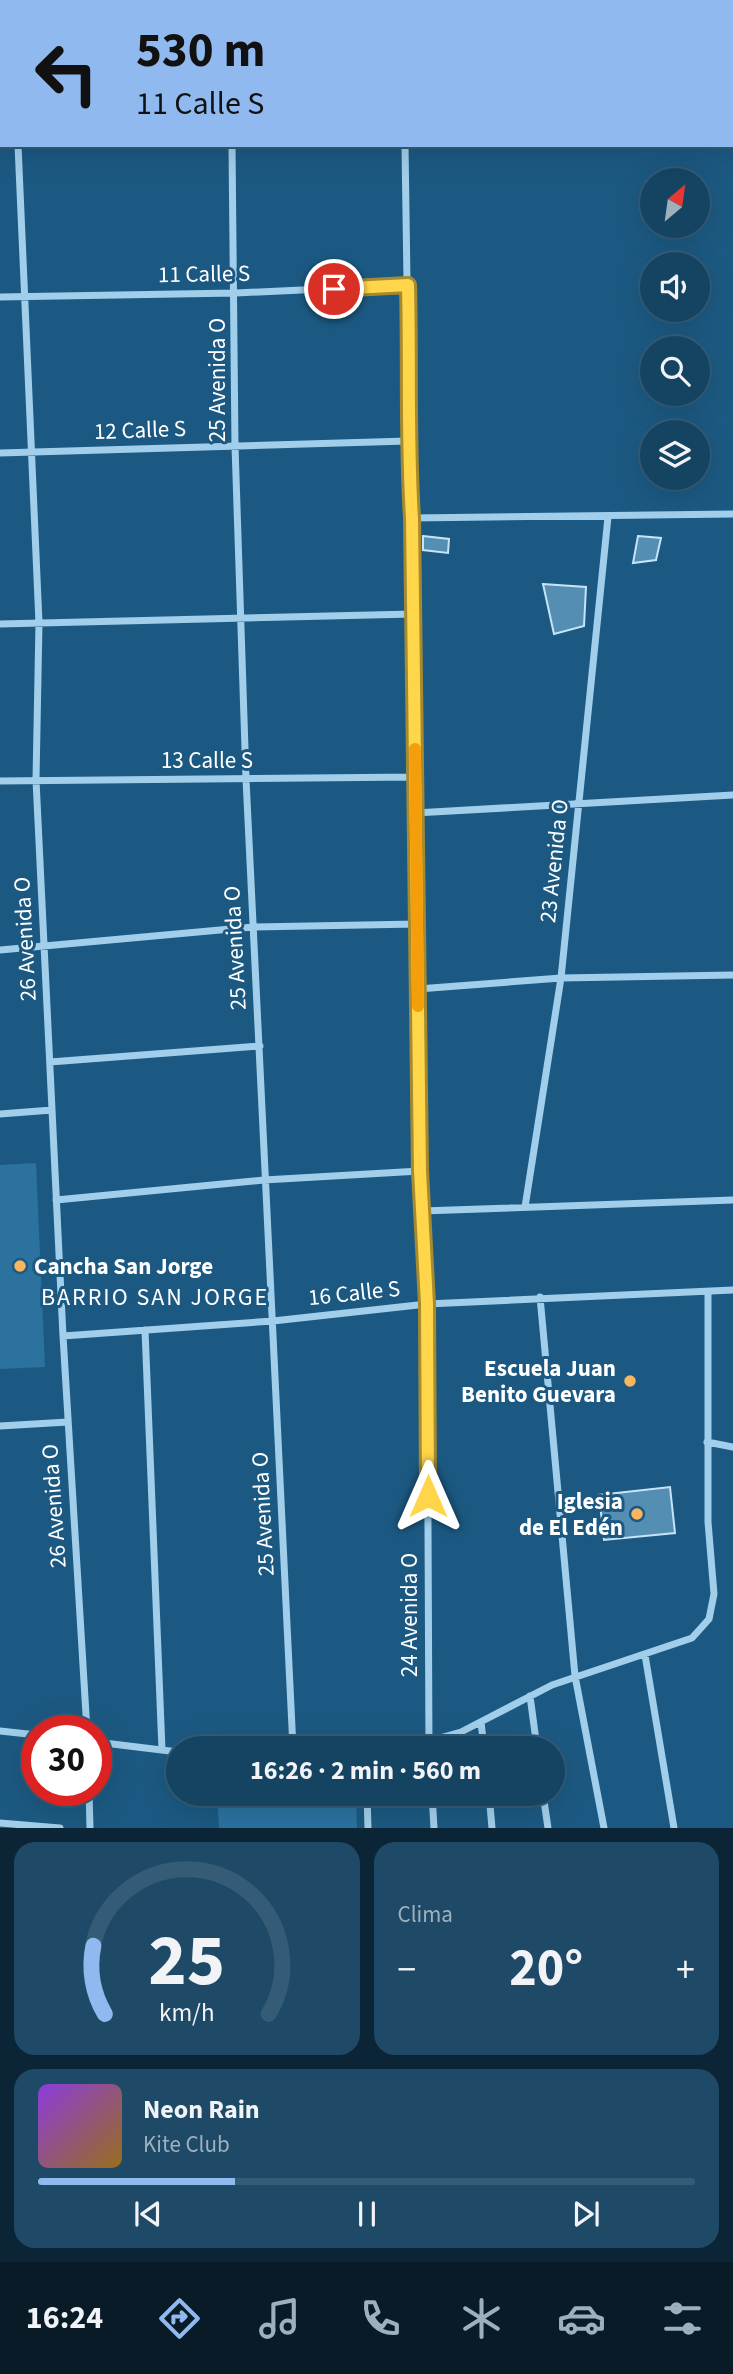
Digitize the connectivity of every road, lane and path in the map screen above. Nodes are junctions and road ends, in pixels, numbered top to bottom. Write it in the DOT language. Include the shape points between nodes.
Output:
graph roads {
  1 [pos="18,147"];
  2 [pos="232,147"];
  3 [pos="405,147"];
  4 [pos="408,285"];
  5 [pos="236,293"];
  6 [pos="24,296"];
  7 [pos="0,297"];
  8 [pos="408,442"];
  9 [pos="235,446"];
  10 [pos="33,452"];
  11 [pos="0,453"];
  12 [pos="733,514"];
  13 [pos="608,517"];
  14 [pos="412,518"];
  15 [pos="413,614"];
  16 [pos="242,618"];
  17 [pos="39,623"];
  18 [pos="0,624"];
  19 [pos="415,777"];
  20 [pos="246,779"];
  21 [pos="36,780"];
  22 [pos="0,781"];
  23 [pos="733,795"];
  24 [pos="579,804"];
  25 [pos="415,813"];
  26 [pos="417,924"];
  27 [pos="253,927"];
  28 [pos="44,946"];
  29 [pos="0,950"];
  30 [pos="733,975"];
  31 [pos="561,978"];
  32 [pos="418,989"];
  33 [pos="260,1046"];
  34 [pos="50,1062"];
  35 [pos="52,1110"];
  36 [pos="0,1114"];
  37 [pos="420,1171"];
  38 [pos="264,1180"];
  39 [pos="56,1200"];
  40 [pos="733,1200"];
  41 [pos="525,1207"];
  42 [pos="422,1211"];
  43 [pos="733,1290"];
  44 [pos="708,1293"];
  45 [pos="540,1297"];
  46 [pos="427,1304"];
  47 [pos="274,1321"];
  48 [pos="145,1330"];
  49 [pos="63,1336"];
  50 [pos="68,1422"];
  51 [pos="0,1426"];
  52 [pos="707,1442"];
  53 [pos="733,1447"];
  54 [pos="645,1656"];
  55 [pos="575,1676"];
  56 [pos="530,1696"];
  57 [pos="86,1715"];
  58 [pos="481,1722"];
  59 [pos="0,1731"];
  60 [pos="21,1733"];
  61 [pos="292,1736"];
  62 [pos="429,1736"];
  63 [pos="451,1736"];
  64 [pos="483,1736"];
  65 [pos="535,1736"];
  66 [pos="112,1744"];
  67 [pos="162,1750"];
  68 [pos="166,1750"];
  69 [pos="89,1806"];
  70 [pos="367,1806"];
  71 [pos="433,1806"];
  72 [pos="490,1806"];
  73 [pos="545,1806"];
  74 [pos="0,1823"];
  75 [pos="60,1828"];
  76 [pos="90,1828"];
  77 [pos="368,1828"];
  78 [pos="434,1828"];
  79 [pos="492,1828"];
  80 [pos="548,1828"];
  81 [pos="604,1828"];
  82 [pos="674,1828"];
  1 -- 6 [label="street, 26 Avenida O"];
  2 -- 5 [label="street, 25 Avenida O"];
  3 -- 4 [label="street, 24 Avenida O"];
  4 -- 5 [label="street, 11 Calle S"];
  4 -- 8 [label="street, 24 Avenida O"];
  5 -- 6 [label="street, 11 Calle S"];
  5 -- 9 [label="street, 25 Avenida O"];
  6 -- 7 [label="street, 11 Calle S"];
  6 -- 10 [label="street, 26 Avenida O"];
  8 -- 9 [label="street, 12 Calle S"];
  8 -- 14 [label="street, 24 Avenida O"];
  9 -- 10 [label="street, 12 Calle S"];
  9 -- 16 [label="street, 25 Avenida O"];
  10 -- 11 [label="street, 12 Calle S"];
  10 -- 17 [label="street, 26 Avenida O"];
  12 -- 13 [label="street"];
  13 -- 14 [label="street"];
  13 -- 24 [label="street, 23 Avenida O"];
  14 -- 15 [label="street, 24 Avenida O"];
  15 -- 16 [label="street"];
  15 -- 19 [label="street, 24 Avenida O"];
  16 -- 17 [label="street"];
  16 -- 20 [label="street, 25 Avenida O"];
  17 -- 18 [label="street"];
  17 -- 21 [label="street, 26 Avenida O"];
  19 -- 20 [label="street, 13 Calle S"];
  19 -- 25 [label="street, 24 Avenida O"];
  20 -- 21 [label="street, 13 Calle S"];
  20 -- 27 [label="street, 25 Avenida O"];
  21 -- 22 [label="street, 13 Calle S"];
  21 -- 28 [label="street, 26 Avenida O"];
  23 -- 24 [label="street"];
  24 -- 25 [label="street"];
  24 -- 31 [label="street, 23 Avenida O"];
  25 -- 26 [label="street, 24 Avenida O"];
  26 -- 27 [label="street"];
  26 -- 32 [label="street, 24 Avenida O"];
  27 -- 28 [label="street"];
  27 -- 33 [label="street, 25 Avenida O"];
  28 -- 29 [label="street"];
  28 -- 34 [label="street, 26 Avenida O"];
  30 -- 31 [label="street"];
  31 -- 32 [label="street"];
  31 -- 41 [label="street, 23 Avenida O"];
  32 -- 37 [label="street, 24 Avenida O"];
  33 -- 34 [label="street"];
  33 -- 38 [label="street, 25 Avenida O"];
  34 -- 35 [label="street, 26 Avenida O"];
  35 -- 36 [label="street"];
  35 -- 39 [label="street, 26 Avenida O"];
  37 -- 38 [label="street"];
  37 -- 42 [label="street, 24 Avenida O"];
  38 -- 39 [label="street"];
  38 -- 47 [label="street, 25 Avenida O"];
  39 -- 49 [label="street, 26 Avenida O"];
  40 -- 41 [label="street"];
  41 -- 42 [label="street"];
  42 -- 46 [label="street, 24 Avenida O"];
  43 -- 44 [label="street, 16 Calle S"];
  44 -- 45 [label="street, 16 Calle S"];
  44 -- 52 [label="street"];
  45 -- 46 [label="street, 16 Calle S"];
  45 -- 55 [label="street"];
  46 -- 47 [label="street, 16 Calle S"];
  46 -- 62 [label="street, 24 Avenida O"];
  47 -- 48 [label="street, 16 Calle S"];
  47 -- 61 [label="street, 25 Avenida O"];
  48 -- 49 [label="street, 16 Calle S"];
  48 -- 67 [label="street"];
  49 -- 50 [label="street, 26 Avenida O"];
  50 -- 51 [label="street"];
  50 -- 57 [label="street, 26 Avenida O"];
  52 -- 53 [label="street"];
  52 -- 54 [label="street" via="715,1594 709,1619 692,1638"];
  54 -- 55 [label="street"];
  54 -- 82 [label="street"];
  55 -- 56 [label="street"];
  55 -- 81 [label="street"];
  56 -- 58 [label="street"];
  56 -- 65 [label="street"];
  58 -- 63 [label="street"];
  58 -- 64 [label="street"];
  59 -- 60 [label="street"];
  66 -- 67 [label="street"];
  67 -- 68 [label="street"];
  69 -- 76 [label="street"];
  70 -- 77 [label="street"];
  71 -- 78 [label="street"];
  72 -- 79 [label="street"];
  73 -- 80 [label="street"];
  74 -- 75 [label="street"];
}
